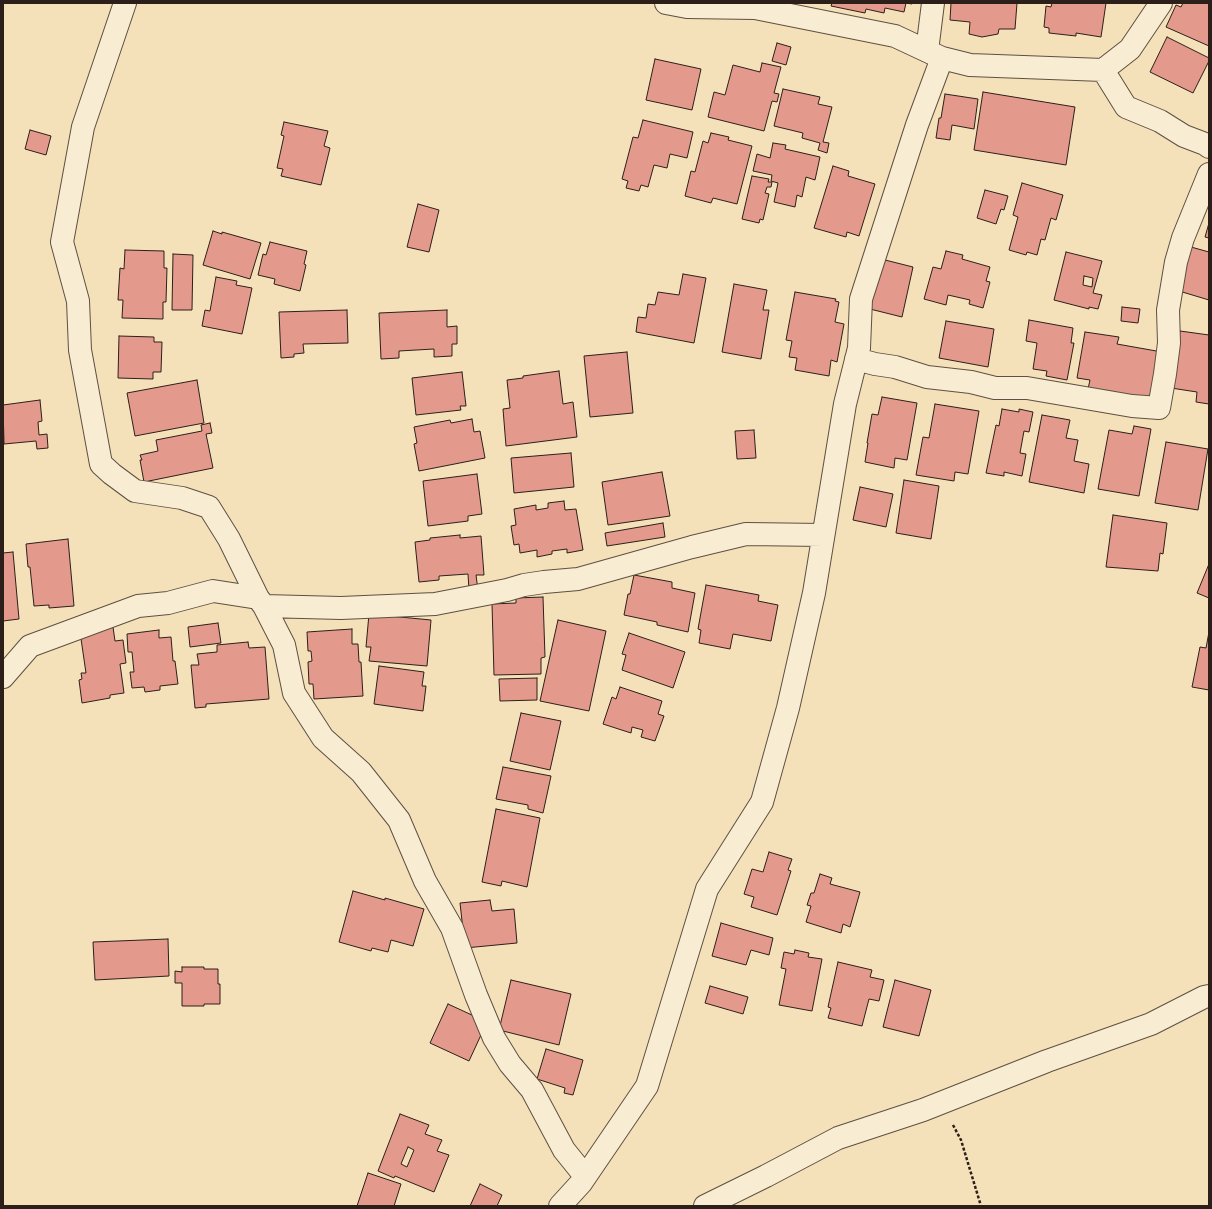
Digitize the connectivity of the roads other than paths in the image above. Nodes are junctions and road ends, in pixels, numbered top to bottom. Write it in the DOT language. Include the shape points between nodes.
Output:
graph roads {
  1 [pos="126,3"];
  2 [pos="666,3"];
  3 [pos="933,3"];
  4 [pos="1160,3"];
  5 [pos="820,12"];
  6 [pos="934,55"];
  7 [pos="1103,70"];
  8 [pos="1209,148"];
  9 [pos="1209,174"];
  10 [pos="856,359"];
  11 [pos="823,536"];
  12 [pos="261,602"];
  13 [pos="3,677"];
  14 [pos="1209,996"];
  15 [pos="585,1176"];
  16 [pos="560,1206"];
  17 [pos="705,1206"];
  1 -- 12 [label="street" via="83,127 62,242 78,301 80,350 101,464 135,491 182,498 209,507 229,539"];
  2 -- 5 [label="street" via="688,7"];
  3 -- 6 [label="street"];
  4 -- 7 [label="street" via="1130,49"];
  5 -- 6 [label="street" via="895,36"];
  6 -- 7 [label="street" via="970,65"];
  6 -- 10 [label="street" via="917,125 861,299 859,348"];
  7 -- 8 [label="street" via="1126,107 1160,121"];
  9 -- 10 [label="street" via="1176,262 1168,310 1169,343 1159,408 1132,406 1027,388 995,388 927,376"];
  10 -- 11 [label="street"];
  11 -- 12 [label="street" via="746,534 692,546 578,579 531,584 435,604 341,608"];
  11 -- 15 [label="street" via="814,593 788,708 762,802 707,889 647,1086"];
  12 -- 13 [label="street" via="213,591 168,603 138,606 30,646"];
  12 -- 15 [label="street" via="284,645 294,693 323,738 360,772 399,820 425,881 452,928 494,1038 510,1064 532,1090 564,1150"];
  14 -- 17 [label="street" via="1151,1024 941,1103 838,1138"];
  15 -- 16 [label="street"];
}
